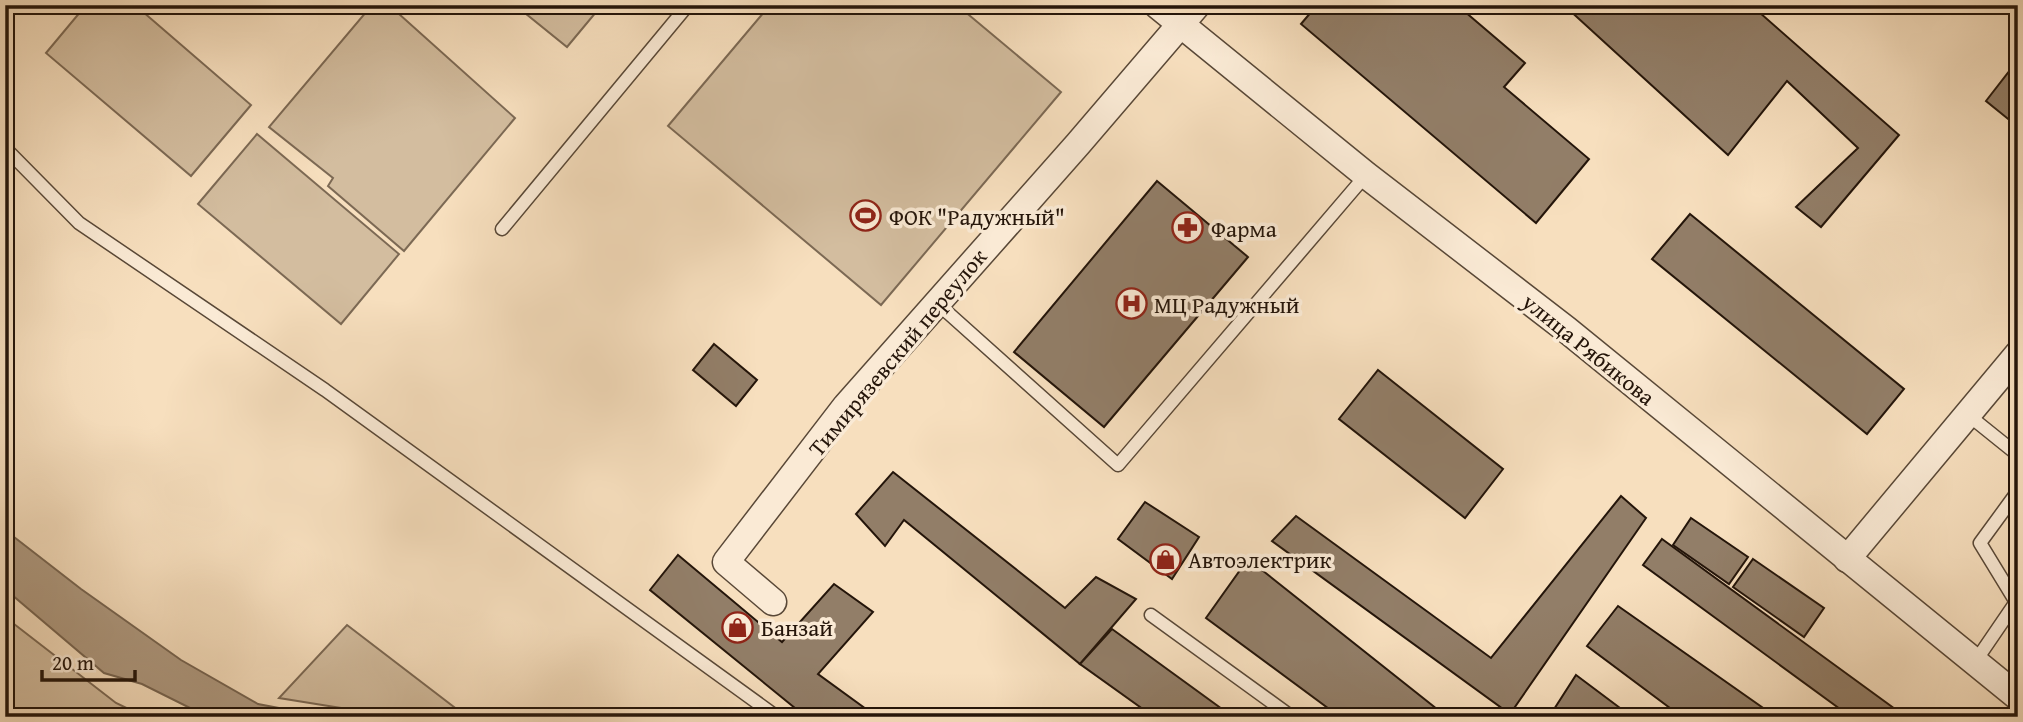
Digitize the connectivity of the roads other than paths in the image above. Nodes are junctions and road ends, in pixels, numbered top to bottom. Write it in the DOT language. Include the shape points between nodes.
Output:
graph roads {
  1 [pos="688,5"];
  2 [pos="1157,5"];
  3 [pos="1189,15"];
  4 [pos="5,148"];
  5 [pos="1366,175"];
  6 [pos="502,229"];
  7 [pos="937,303"];
  8 [pos="2018,354"];
  9 [pos="1967,414"];
  10 [pos="2018,455"];
  11 [pos="2018,491"];
  12 [pos="1847,559"];
  13 [pos="773,602"];
  14 [pos="1151,615"];
  15 [pos="1975,662"];
  16 [pos="2018,697"];
  17 [pos="777,717"];
  18 [pos="1292,717"];
  1 -- 6 [label="lane"];
  2 -- 3 [label="street, улица Рябикова"];
  3 -- 5 [label="street, улица Рябикова"];
  3 -- 7 [label="street, Тимирязевский переулок"];
  4 -- 17 [label="lane" via="79,223 325,390"];
  5 -- 7 [label="lane" via="1118,466"];
  5 -- 12 [label="street, улица Рябикова" via="1567,330"];
  7 -- 13 [label="street, Тимирязевский переулок" via="846,406 726,562"];
  8 -- 9 [label="street"];
  9 -- 10 [label="lane"];
  9 -- 12 [label="street"];
  11 -- 15 [label="lane" via="1980,543 2016,602"];
  12 -- 15 [label="street, улица Рябикова"];
  14 -- 18 [label="lane"];
  15 -- 16 [label="street, улица Рябикова"];
}
